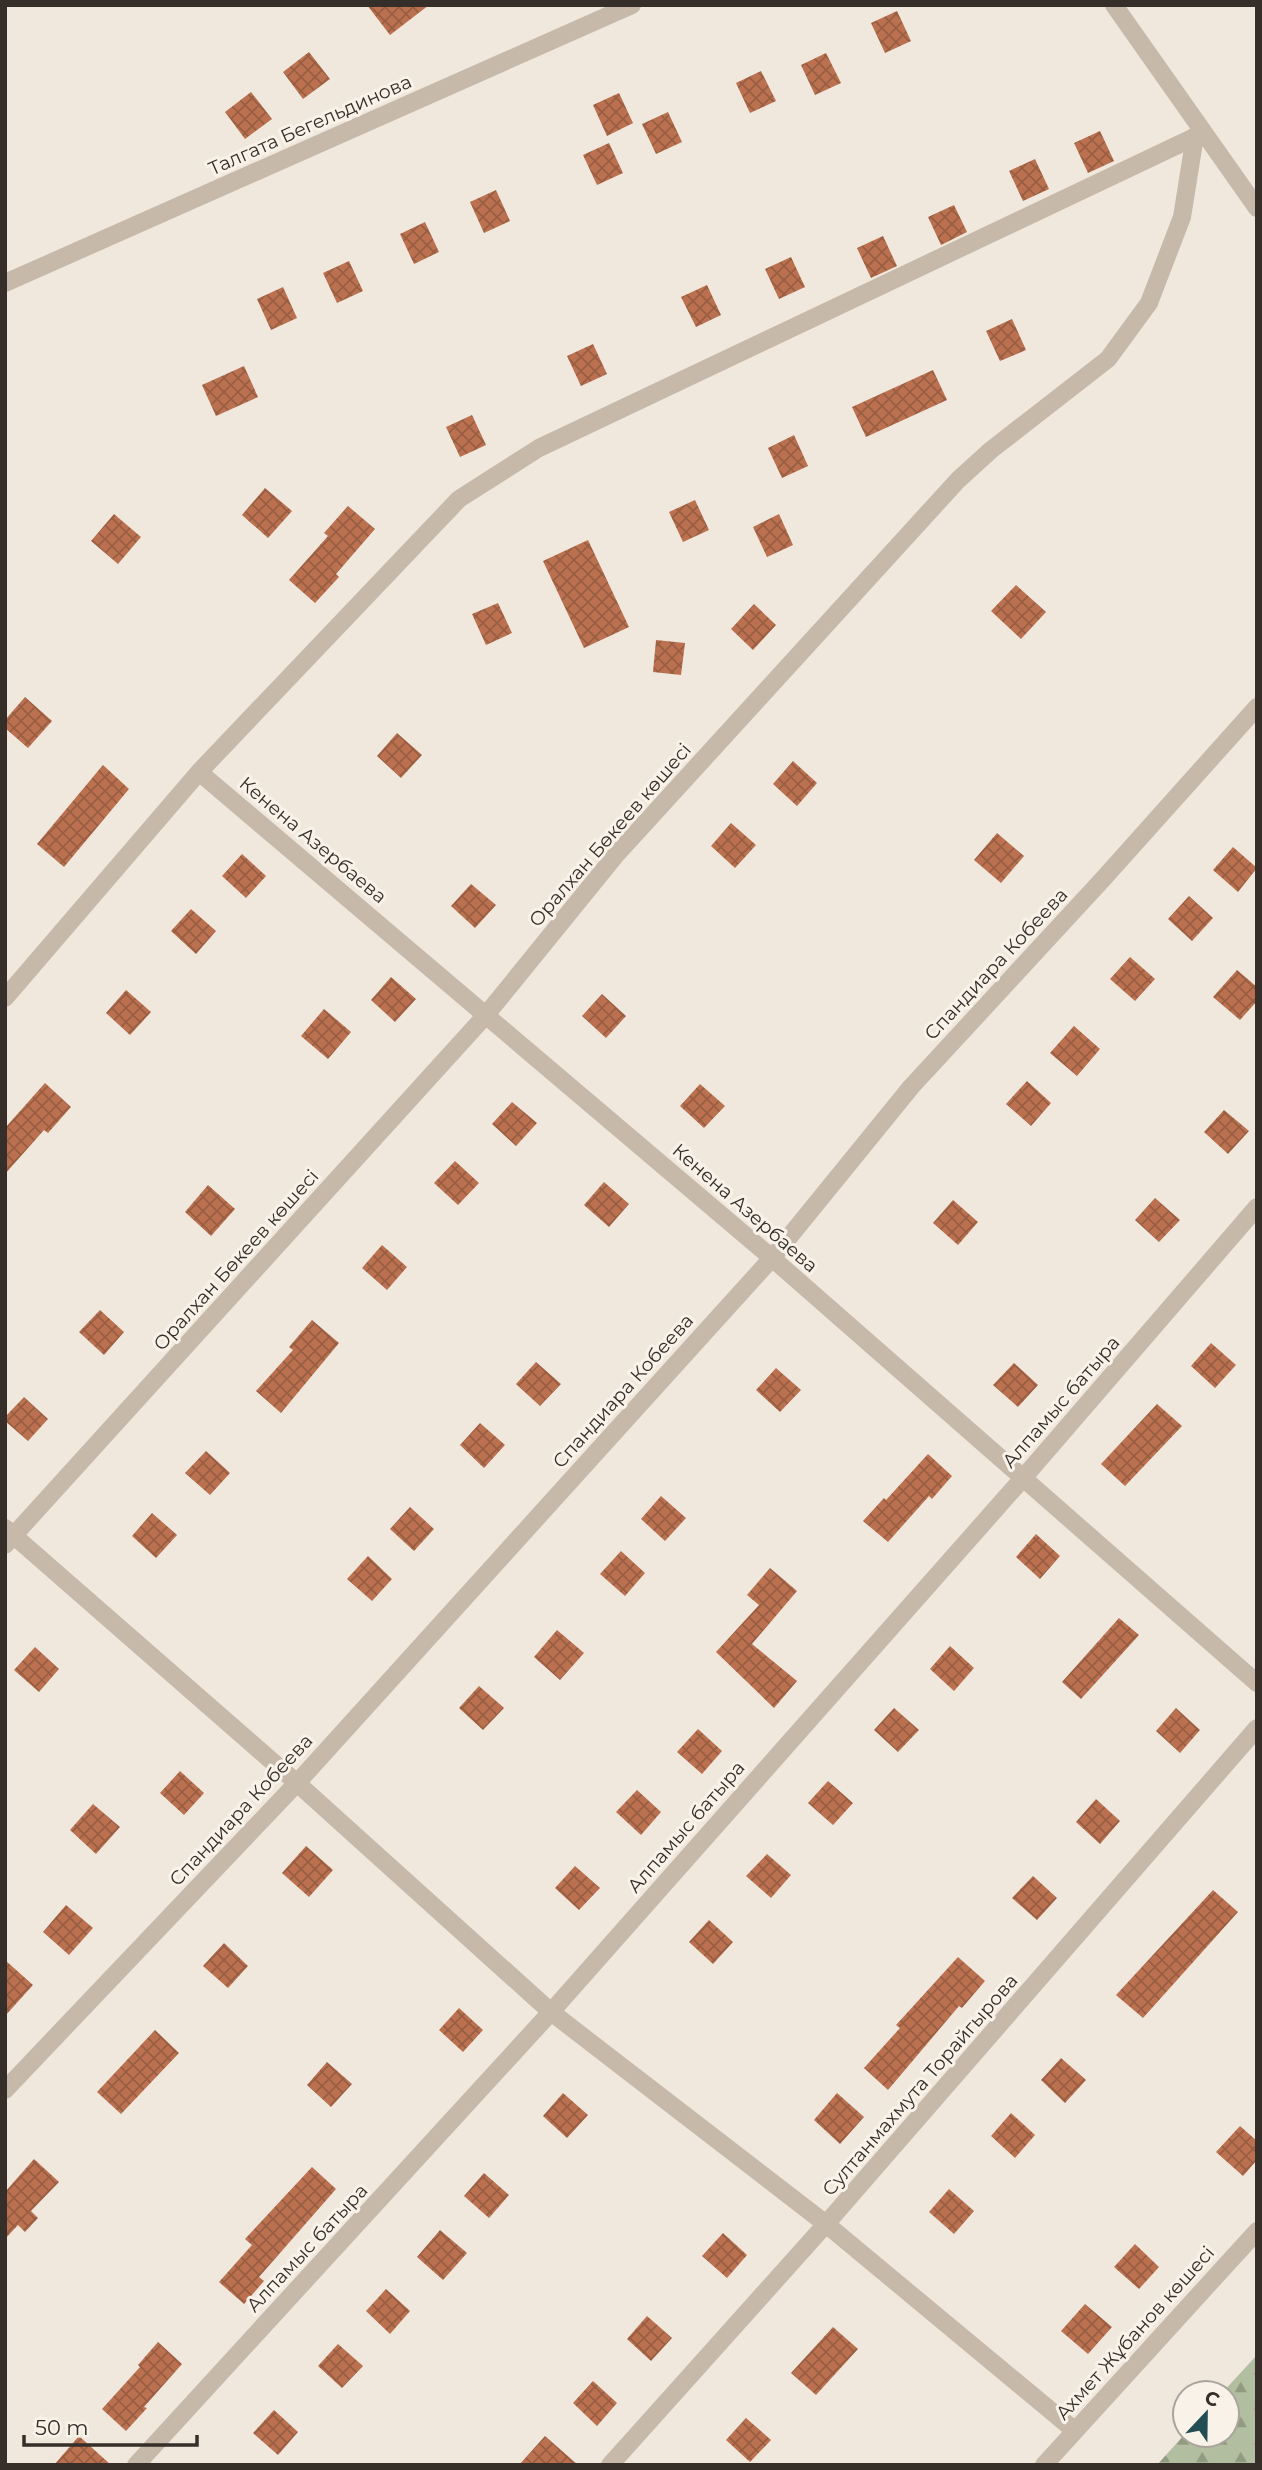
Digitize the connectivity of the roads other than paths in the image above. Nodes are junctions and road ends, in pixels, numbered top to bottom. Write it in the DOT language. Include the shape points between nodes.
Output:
graph roads {
  1 [pos="632,5"];
  2 [pos="1114,5"];
  3 [pos="1199,134"];
  4 [pos="1257,208"];
  5 [pos="5,283"];
  6 [pos="1257,707"];
  7 [pos="199,772"];
  8 [pos="5,998"];
  9 [pos="486,1015"];
  10 [pos="1257,1208"];
  11 [pos="772,1258"];
  12 [pos="1024,1477"];
  13 [pos="8,1536"];
  14 [pos="1257,1683"];
  15 [pos="1257,1728"];
  16 [pos="297,1783"];
  17 [pos="551,2012"];
  18 [pos="5,2091"];
  19 [pos="827,2224"];
  20 [pos="1257,2231"];
  21 [pos="1074,2430"];
  22 [pos="136,2465"];
  23 [pos="610,2465"];
  24 [pos="1044,2465"];
  1 -- 5 [label="street, Талгата Бегельдинова"];
  2 -- 3 [label="street"];
  3 -- 4 [label="street"];
  3 -- 7 [label="street" via="539,448 471,491"];
  3 -- 9 [label="street, Оралхан Бөкеев көшесі" via="1182,217 1149,303 1108,359 958,480 615,856"];
  6 -- 11 [label="street, Спандиара Кобеева" via="911,1087"];
  7 -- 8 [label="street"];
  7 -- 9 [label="street, Кенена Азербаева"];
  9 -- 11 [label="street, Кенена Азербаева"];
  9 -- 13 [label="street, Оралхан Бөкеев көшесі"];
  10 -- 12 [label="street, Алпамыс батыра"];
  11 -- 12 [label="street, Кенена Азербаева"];
  11 -- 16 [label="street, Спандиара Кобеева"];
  12 -- 14 [label="street, Кенена Азербаева"];
  12 -- 17 [label="street, Алпамыс батыра"];
  13 -- 16 [label="street"];
  15 -- 19 [label="street, Султанмахмута Торайгырова"];
  16 -- 17 [label="street"];
  16 -- 18 [label="street, Спандиара Кобеева"];
  17 -- 19 [label="street"];
  17 -- 22 [label="street, Алпамыс батыра"];
  19 -- 21 [label="street"];
  19 -- 23 [label="street, Султанмахмута Торайгырова"];
  20 -- 21 [label="street, Ахмет Жұбанов көшесі"];
  21 -- 24 [label="street, Ахмет Жұбанов көшесі"];
}
